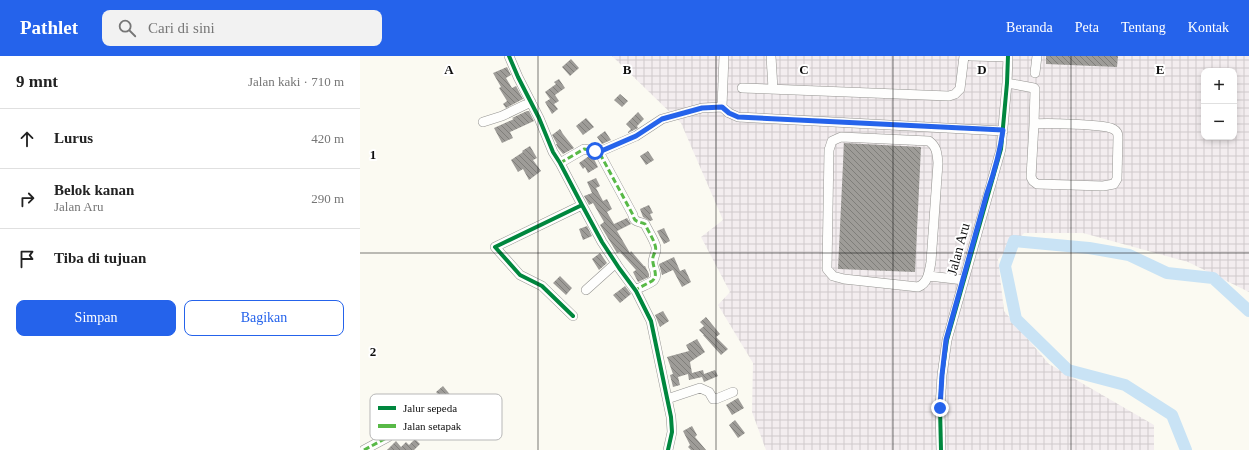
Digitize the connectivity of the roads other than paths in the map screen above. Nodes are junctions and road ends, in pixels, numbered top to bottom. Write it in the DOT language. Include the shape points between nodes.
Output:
graph roads {
  1 [pos="509,56"];
  2 [pos="724,56"];
  3 [pos="771,56"];
  4 [pos="964,56"];
  5 [pos="970,56"];
  6 [pos="1037,56"];
  7 [pos="1008,57"];
  8 [pos="1035,73"];
  9 [pos="1007,83"];
  10 [pos="742,88"];
  11 [pos="773,89"];
  12 [pos="531,102"];
  13 [pos="722,107"];
  14 [pos="483,122"];
  15 [pos="1034,124"];
  16 [pos="1003,130"];
  17 [pos="599,152"];
  18 [pos="560,163"];
  19 [pos="582,205"];
  20 [pos="616,263"];
  21 [pos="929,276"];
  22 [pos="964,280"];
  23 [pos="586,290"];
  24 [pos="635,290"];
  25 [pos="573,316"];
  26 [pos="733,392"];
  27 [pos="666,399"];
  28 [pos="382,440"];
  29 [pos="364,450"];
  30 [pos="668,450"];
  31 [pos="941,450"];
  1 -- 12 [label="street"];
  2 -- 13 [label="street"];
  3 -- 11 [label="street"];
  4 -- 11 [label="street" via="960,89 950,96"];
  5 -- 7 [label="street"];
  6 -- 8 [label="street"];
  7 -- 9 [label="street, Jalan Aru"];
  9 -- 15 [label="street" via="1034,88"];
  9 -- 16 [label="street, Jalan Aru"];
  10 -- 11 [label="street"];
  12 -- 14 [label="street"];
  12 -- 18 [label="street"];
  13 -- 16 [label="street" via="738,117"];
  13 -- 17 [label="street" via="702,108 662,119 636,136"];
  15 -- 15 [label="street" via="1102,126 1113,129 1118,136 1114,184 1037,184 1031,177"];
  16 -- 22 [label="street, Jalan Aru" via="1001,149"];
  17 -- 18 [label="street" via="584,149"];
  17 -- 24 [label="street" via="633,219 645,224 656,246 653,258 655,278"];
  18 -- 19 [label="street"];
  19 -- 20 [label="street"];
  19 -- 25 [label="street" via="495,247 520,274 542,286"];
  20 -- 23 [label="street"];
  20 -- 24 [label="street"];
  21 -- 21 [label="street" via="938,163 934,144 924,140 841,137 832,141 829,150 827,269 833,276 844,279 918,287 922,286"];
  21 -- 22 [label="street"];
  22 -- 31 [label="street, Jalan Aru" via="946,340 940,408"];
  24 -- 27 [label="street" via="651,321"];
  26 -- 27 [label="street" via="712,399 709,392 700,388"];
  27 -- 30 [label="street" via="672,432"];
  28 -- 29 [label="street"];
}
